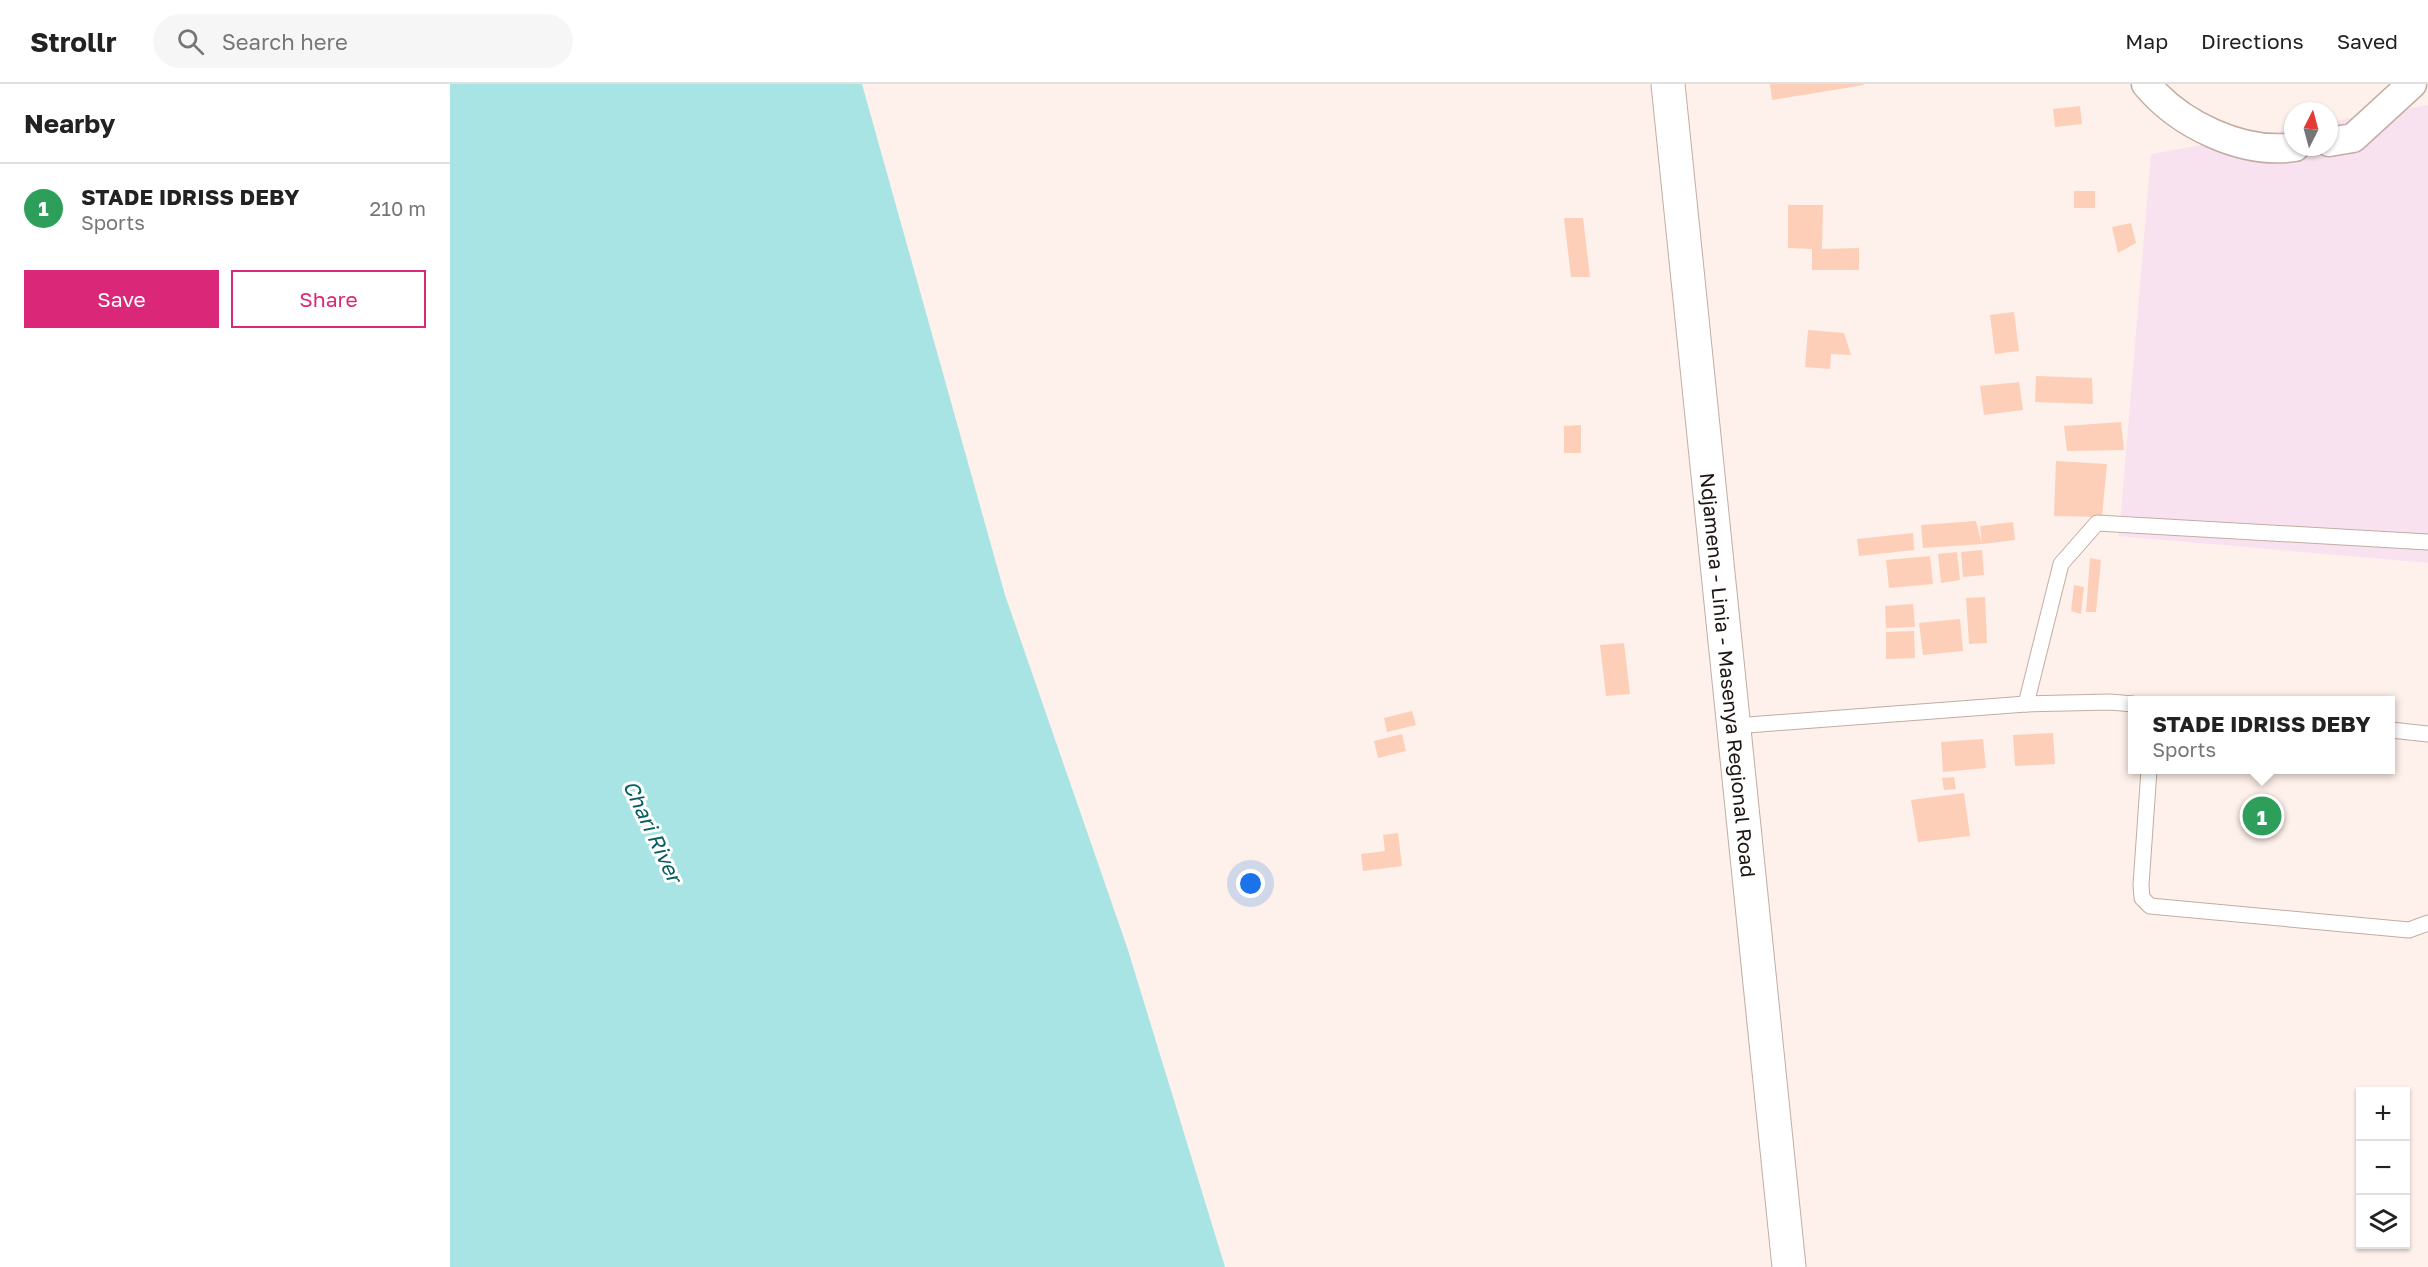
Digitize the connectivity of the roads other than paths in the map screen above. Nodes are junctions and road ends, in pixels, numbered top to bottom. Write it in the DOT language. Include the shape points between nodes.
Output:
graph roads {
  1 [pos="1668,84"];
  2 [pos="2146,84"];
  3 [pos="2412,84"];
  4 [pos="2338,140"];
  5 [pos="2284,149"];
  6 [pos="2428,542"];
  7 [pos="2026,704"];
  8 [pos="2128,704"];
  9 [pos="1735,726"];
  10 [pos="2395,730"];
  11 [pos="2428,734"];
  12 [pos="2149,774"];
  13 [pos="2428,923"];
  14 [pos="1789,1267"];
  1 -- 9 [label="main road, Ndjamena - Linia - Masenya Regional Road"];
  2 -- 5 [label="street" via="2163,104 2224,139"];
  3 -- 4 [label="street" via="2353,138"];
  6 -- 7 [label="lane" via="2097,523 2061,564"];
  7 -- 8 [label="lane"];
  7 -- 9 [label="lane"];
  9 -- 14 [label="main road, Ndjamena - Linia - Masenya Regional Road"];
  10 -- 11 [label="lane"];
  12 -- 13 [label="lane" via="2140,885 2142,898 2151,906 2409,930"];
}
